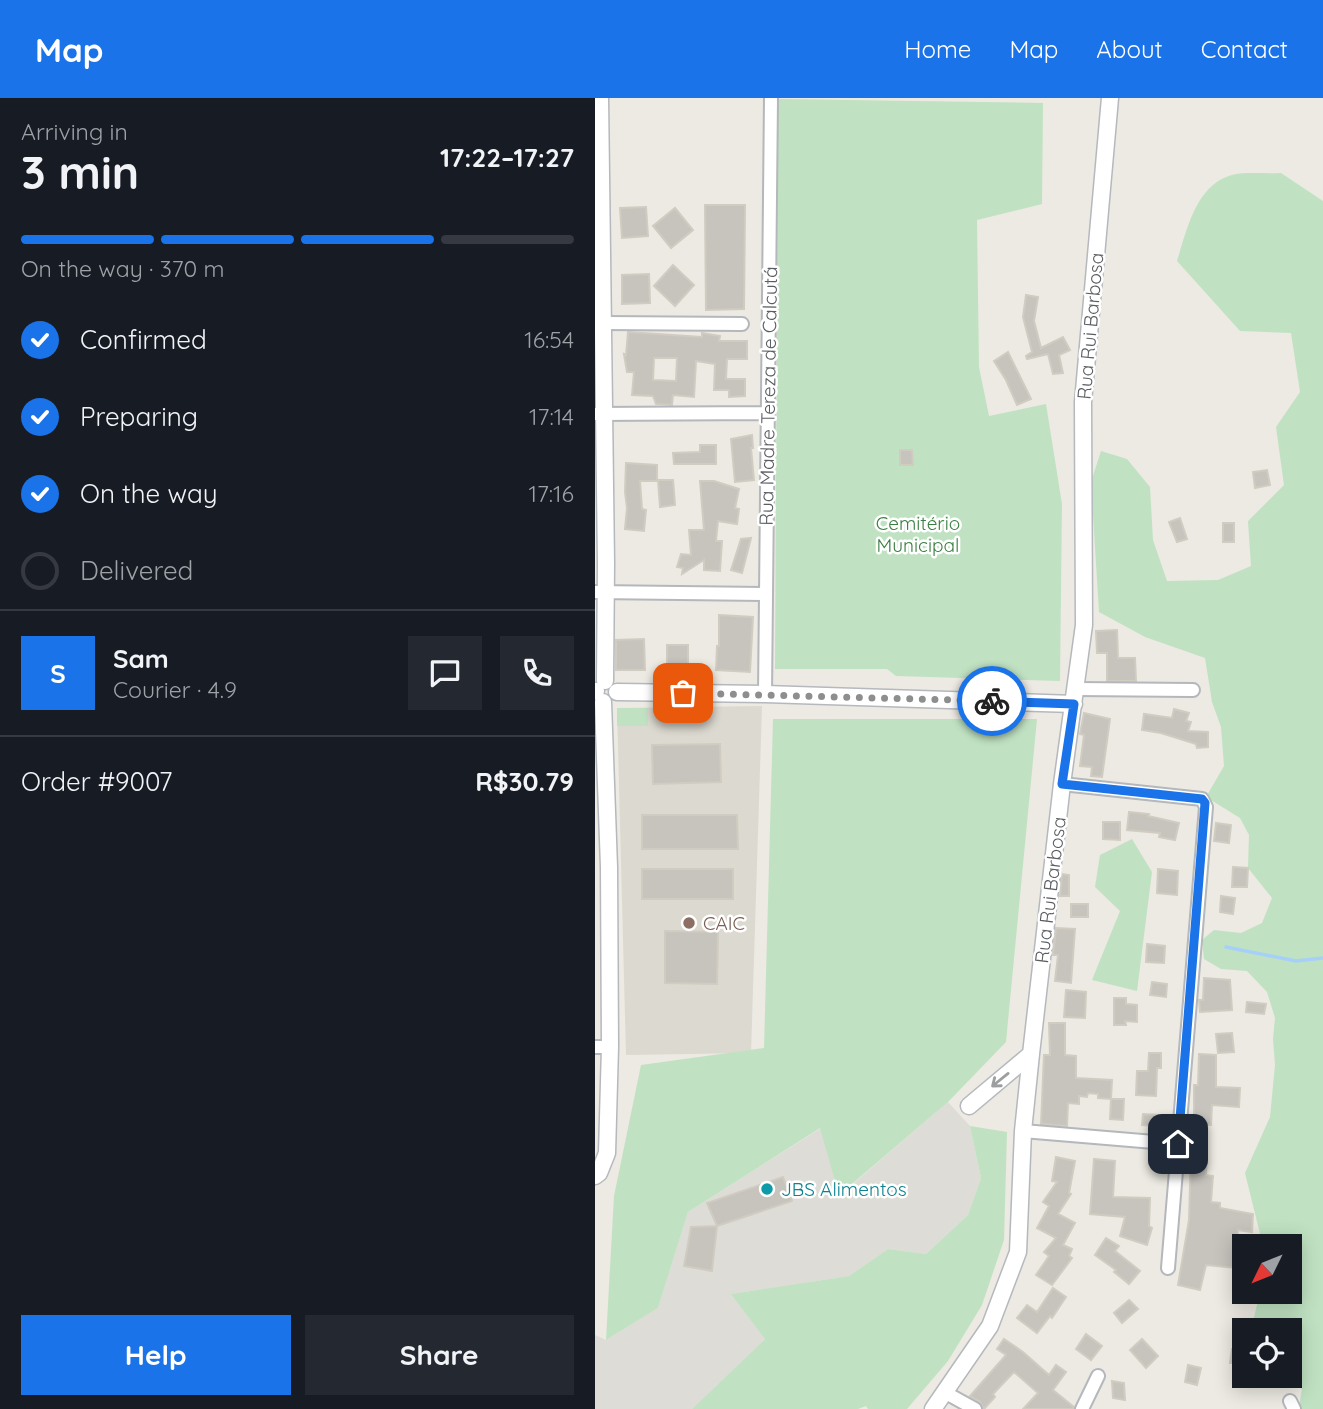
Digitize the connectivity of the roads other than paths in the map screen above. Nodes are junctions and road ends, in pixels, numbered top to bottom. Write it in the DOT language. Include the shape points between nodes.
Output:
graph roads {
  1 [pos="600,98"];
  2 [pos="772,98"];
  3 [pos="1110,98"];
  4 [pos="599,239"];
  5 [pos="604,323"];
  6 [pos="742,324"];
  7 [pos="768,413"];
  8 [pos="600,414"];
  9 [pos="601,592"];
  10 [pos="766,594"];
  11 [pos="1192,690"];
  12 [pos="603,692"];
  13 [pos="765,694"];
  14 [pos="1075,697"];
  15 [pos="1062,784"];
  16 [pos="602,867"];
  17 [pos="602,1047"];
  18 [pos="1031,1054"];
  19 [pos="969,1106"];
  20 [pos="1023,1131"];
  21 [pos="1178,1144"];
  22 [pos="597,1174"];
  23 [pos="1168,1268"];
  24 [pos="1098,1376"];
  25 [pos="946,1393"];
  26 [pos="933,1409"];
  27 [pos="975,1409"];
  28 [pos="1082,1409"];
  1 -- 4 [label="street"];
  2 -- 7 [label="street, Rua Madre Tereza de Calcutá"];
  3 -- 14 [label="street, Rua Rui Barbosa" via="1083,402 1084,625"];
  4 -- 5 [label="street"];
  5 -- 6 [label="street"];
  5 -- 8 [label="street"];
  7 -- 8 [label="street"];
  7 -- 10 [label="street, Rua Madre Tereza de Calcutá"];
  8 -- 9 [label="street"];
  9 -- 10 [label="street"];
  9 -- 12 [label="street"];
  10 -- 13 [label="street, Rua Madre Tereza de Calcutá"];
  11 -- 14 [label="street"];
  12 -- 13 [label="street"];
  12 -- 16 [label="street"];
  13 -- 14 [label="street"];
  14 -- 15 [label="street, Rua Rui Barbosa"];
  15 -- 18 [label="street, Rua Rui Barbosa"];
  15 -- 21 [label="street" via="1202,799 1206,807"];
  16 -- 17 [label="street"];
  17 -- 22 [label="street" via="607,1153"];
  18 -- 19 [label="street, one-way"];
  18 -- 20 [label="street, Rua Rui Barbosa"];
  20 -- 21 [label="street"];
  20 -- 25 [label="street, Rua Rui Barbosa" via="1018,1252 990,1326"];
  21 -- 23 [label="street"];
  24 -- 28 [label="street"];
  25 -- 26 [label="street, Rua Rui Barbosa"];
  25 -- 27 [label="street"];
}
